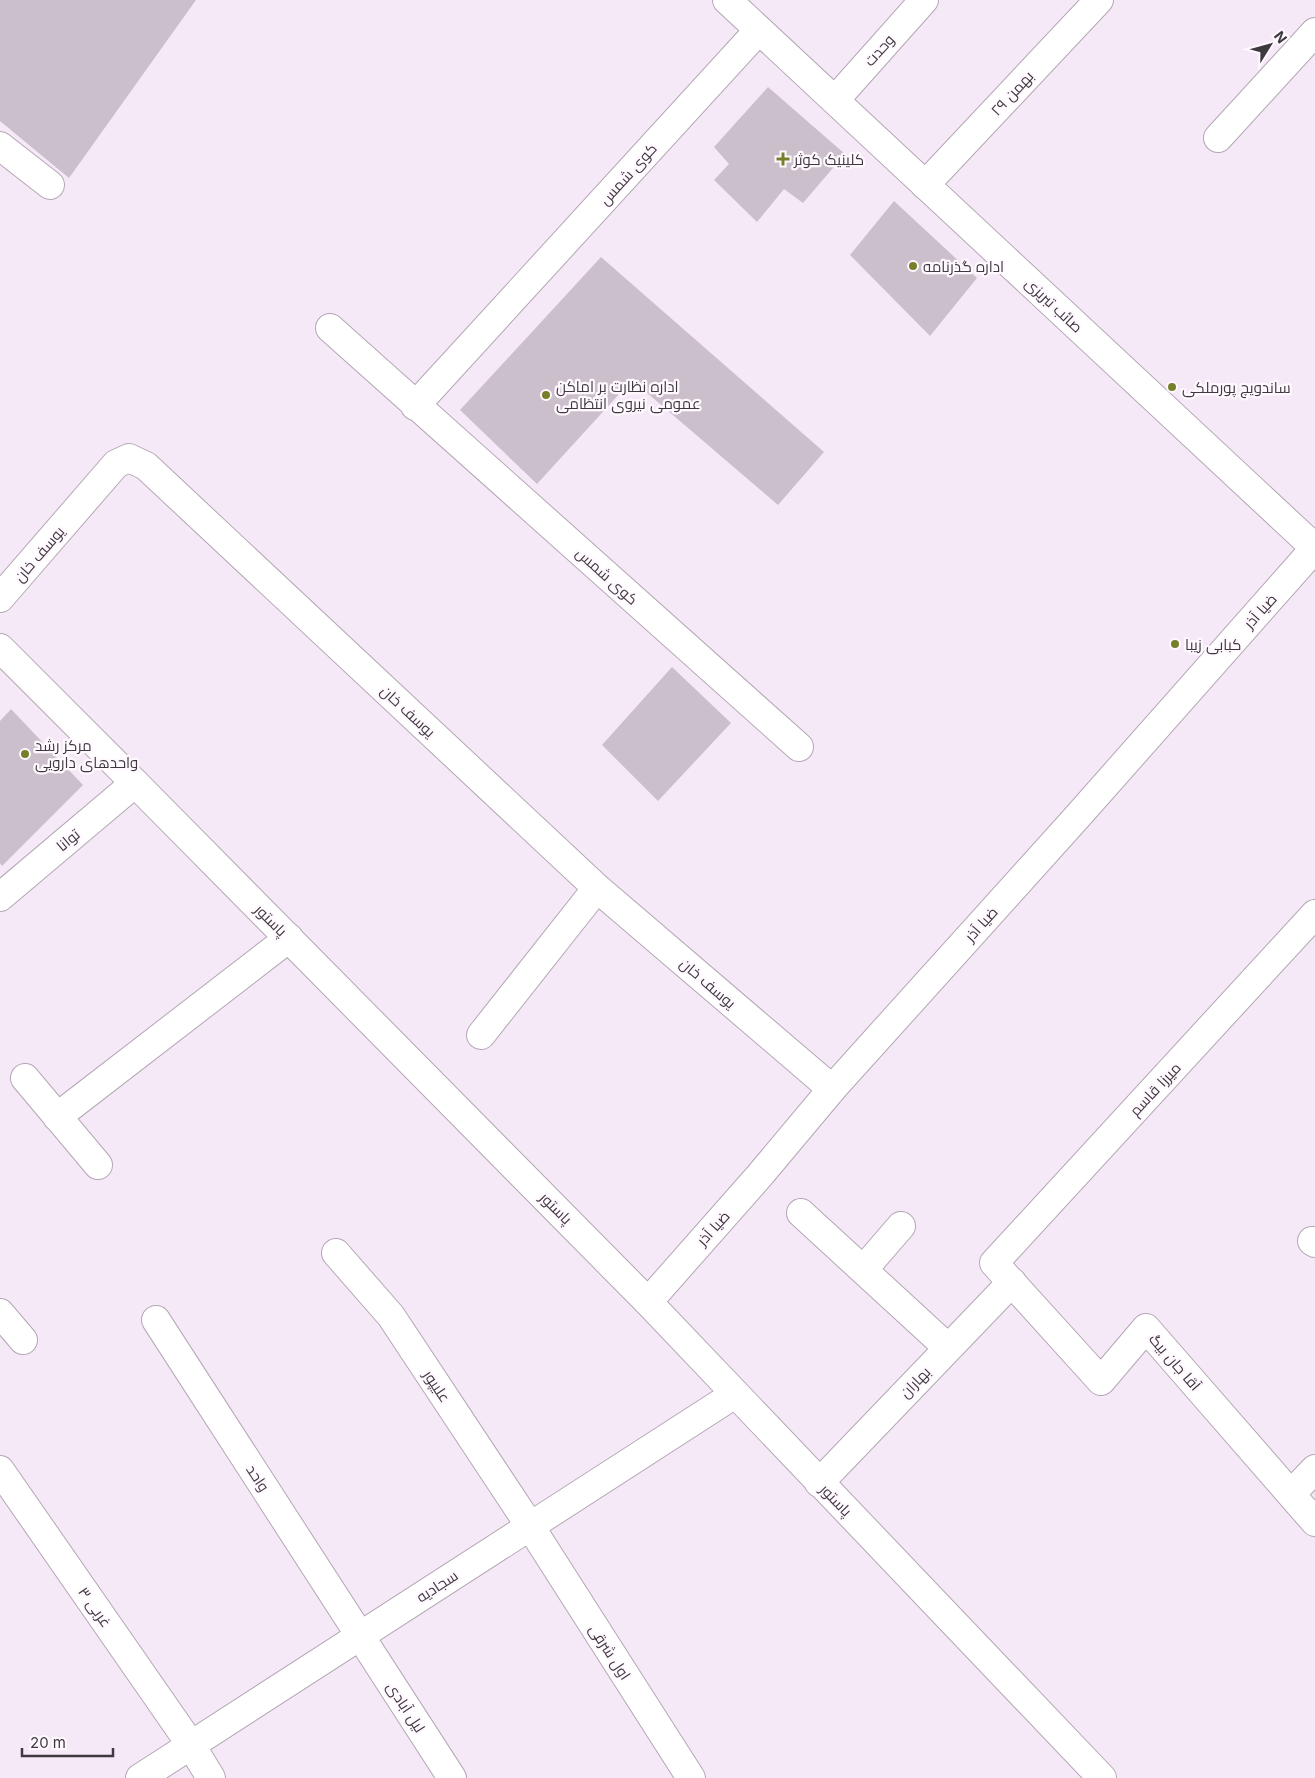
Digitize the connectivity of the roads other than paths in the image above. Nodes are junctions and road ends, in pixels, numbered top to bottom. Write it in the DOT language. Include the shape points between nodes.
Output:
graph roads {
  1 [pos="727,0"];
  2 [pos="924,0"];
  3 [pos="1099,0"];
  4 [pos="759,30"];
  5 [pos="1315,32"];
  6 [pos="835,100"];
  7 [pos="1218,138"];
  8 [pos="0,146"];
  9 [pos="50,185"];
  10 [pos="926,185"];
  11 [pos="330,328"];
  12 [pos="415,406"];
  13 [pos="1315,548"];
  14 [pos="0,598"];
  15 [pos="0,648"];
  16 [pos="799,747"];
  17 [pos="136,783"];
  18 [pos="598,888"];
  19 [pos="0,897"];
  20 [pos="1315,914"];
  21 [pos="289,938"];
  22 [pos="481,1035"];
  23 [pos="25,1078"];
  24 [pos="832,1090"];
  25 [pos="57,1117"];
  26 [pos="98,1165"];
  27 [pos="801,1213"];
  28 [pos="901,1226"];
  29 [pos="336,1253"];
  30 [pos="863,1270"];
  31 [pos="1003,1272"];
  32 [pos="648,1302"];
  33 [pos="0,1313"];
  34 [pos="156,1320"];
  35 [pos="23,1340"];
  36 [pos="948,1348"];
  37 [pos="735,1394"];
  38 [pos="1315,1469"];
  39 [pos="0,1470"];
  40 [pos="820,1483"];
  41 [pos="1291,1494"];
  42 [pos="1315,1522"];
  43 [pos="530,1526"];
  44 [pos="360,1636"];
  45 [pos="191,1745"];
  46 [pos="140,1778"];
  47 [pos="211,1778"];
  48 [pos="452,1778"];
  49 [pos="691,1778"];
  50 [pos="1102,1778"];
  1 -- 4 [label="street, صائب تبریزی"];
  2 -- 6 [label="street, وحدت"];
  3 -- 10 [label="street, ۲۹ بهمن"];
  4 -- 6 [label="street, صائب تبریزی"];
  4 -- 12 [label="street, کوی شمس"];
  5 -- 7 [label="street"];
  6 -- 10 [label="street, صائب تبریزی"];
  8 -- 9 [label="street"];
  10 -- 13 [label="street, صائب تبریزی"];
  11 -- 12 [label="street, کوی شمس"];
  12 -- 16 [label="street, کوی شمس"];
  13 -- 24 [label="street, ضیا آذر"];
  14 -- 18 [label="street, یوسف خان" via="116,464 129,458 146,466"];
  15 -- 17 [label="street, پاستور"];
  17 -- 19 [label="street, توانا"];
  17 -- 21 [label="street, پاستور"];
  18 -- 22 [label="street"];
  18 -- 24 [label="street, یوسف خان"];
  20 -- 31 [label="street, میرزا قاسم"];
  21 -- 25 [label="street"];
  21 -- 32 [label="street, پاستور"];
  23 -- 25 [label="street"];
  24 -- 32 [label="street, ضیا آذر"];
  25 -- 26 [label="street"];
  27 -- 30 [label="street"];
  28 -- 30 [label="street"];
  29 -- 43 [label="street, علیپور" via="391,1316"];
  30 -- 36 [label="street"];
  31 -- 36 [label="street, بهاران"];
  31 -- 41 [label="street, آقا جان بیگ" via="1101,1381 1146,1328"];
  32 -- 37 [label="street, پاستور"];
  33 -- 35 [label="street"];
  34 -- 44 [label="street, واحد"];
  36 -- 40 [label="street, بهاران"];
  37 -- 40 [label="street, پاستور"];
  37 -- 43 [label="street, سجادیه"];
  38 -- 41 [label="street"];
  39 -- 45 [label="street, ۳ غربی"];
  40 -- 50 [label="street, پاستور"];
  41 -- 42 [label="street, آقا جان بیگ"];
  43 -- 44 [label="street, سجادیه"];
  43 -- 49 [label="street, اول شرقی"];
  44 -- 45 [label="street, سجادیه"];
  44 -- 48 [label="street, لیل آبادی"];
  45 -- 46 [label="street, سجادیه"];
  45 -- 47 [label="street, ۳ غربی"];
}
